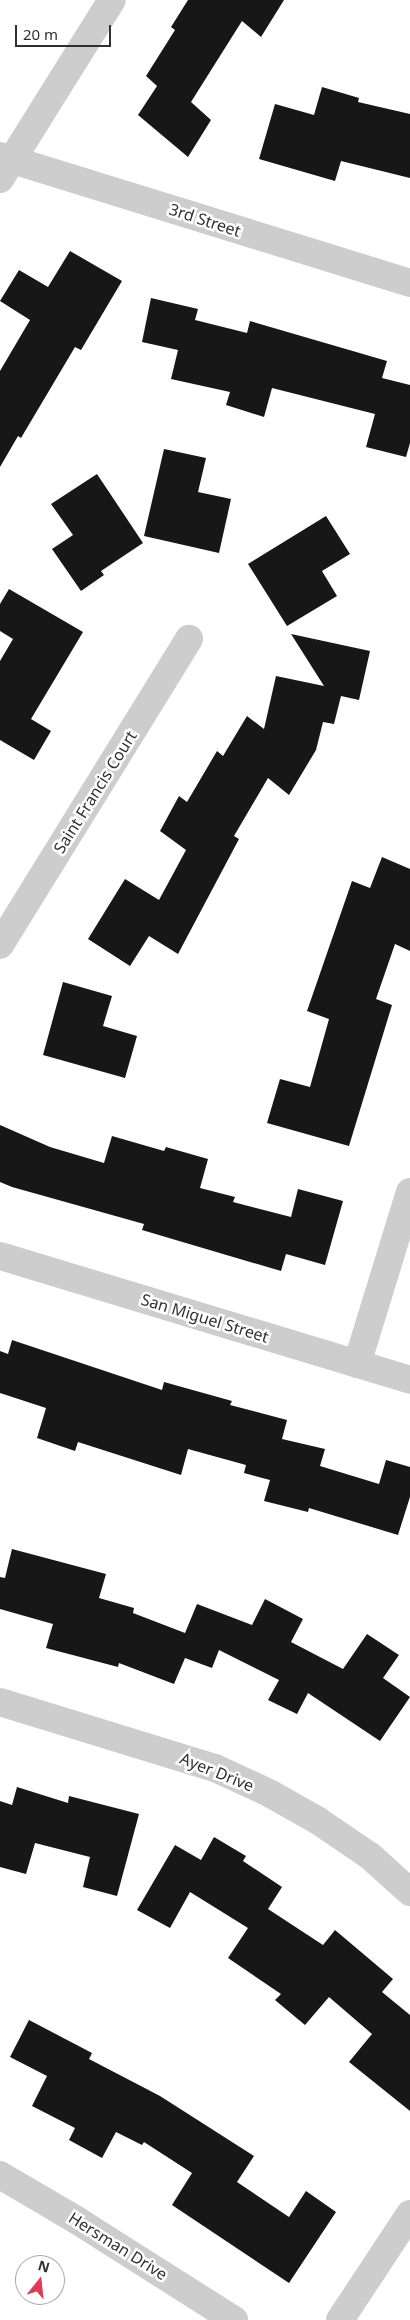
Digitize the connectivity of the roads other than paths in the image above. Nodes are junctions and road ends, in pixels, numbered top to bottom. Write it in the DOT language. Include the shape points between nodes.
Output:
graph roads {
  1 [pos="112,0"];
  2 [pos="4,165"];
  3 [pos="410,283"];
  4 [pos="189,639"];
  5 [pos="0,946"];
  6 [pos="410,1192"];
  7 [pos="0,1256"];
  8 [pos="357,1364"];
  9 [pos="410,1380"];
  10 [pos="0,1702"];
  11 [pos="410,1892"];
  12 [pos="0,2176"];
  13 [pos="410,2214"];
  14 [pos="234,2320"];
  15 [pos="340,2320"];
  1 -- 2 [label="street"];
  2 -- 3 [label="street, 3rd Street"];
  4 -- 5 [label="street, Saint Francis Court"];
  6 -- 8 [label="street"];
  7 -- 8 [label="street, San Miguel Street"];
  8 -- 9 [label="street, San Miguel Street"];
  10 -- 11 [label="street, Ayer Drive" via="215,1768 262,1790 340,1835 370,1856"];
  12 -- 14 [label="street, Hersman Drive" via="78,2221"];
  13 -- 15 [label="street"];
}
